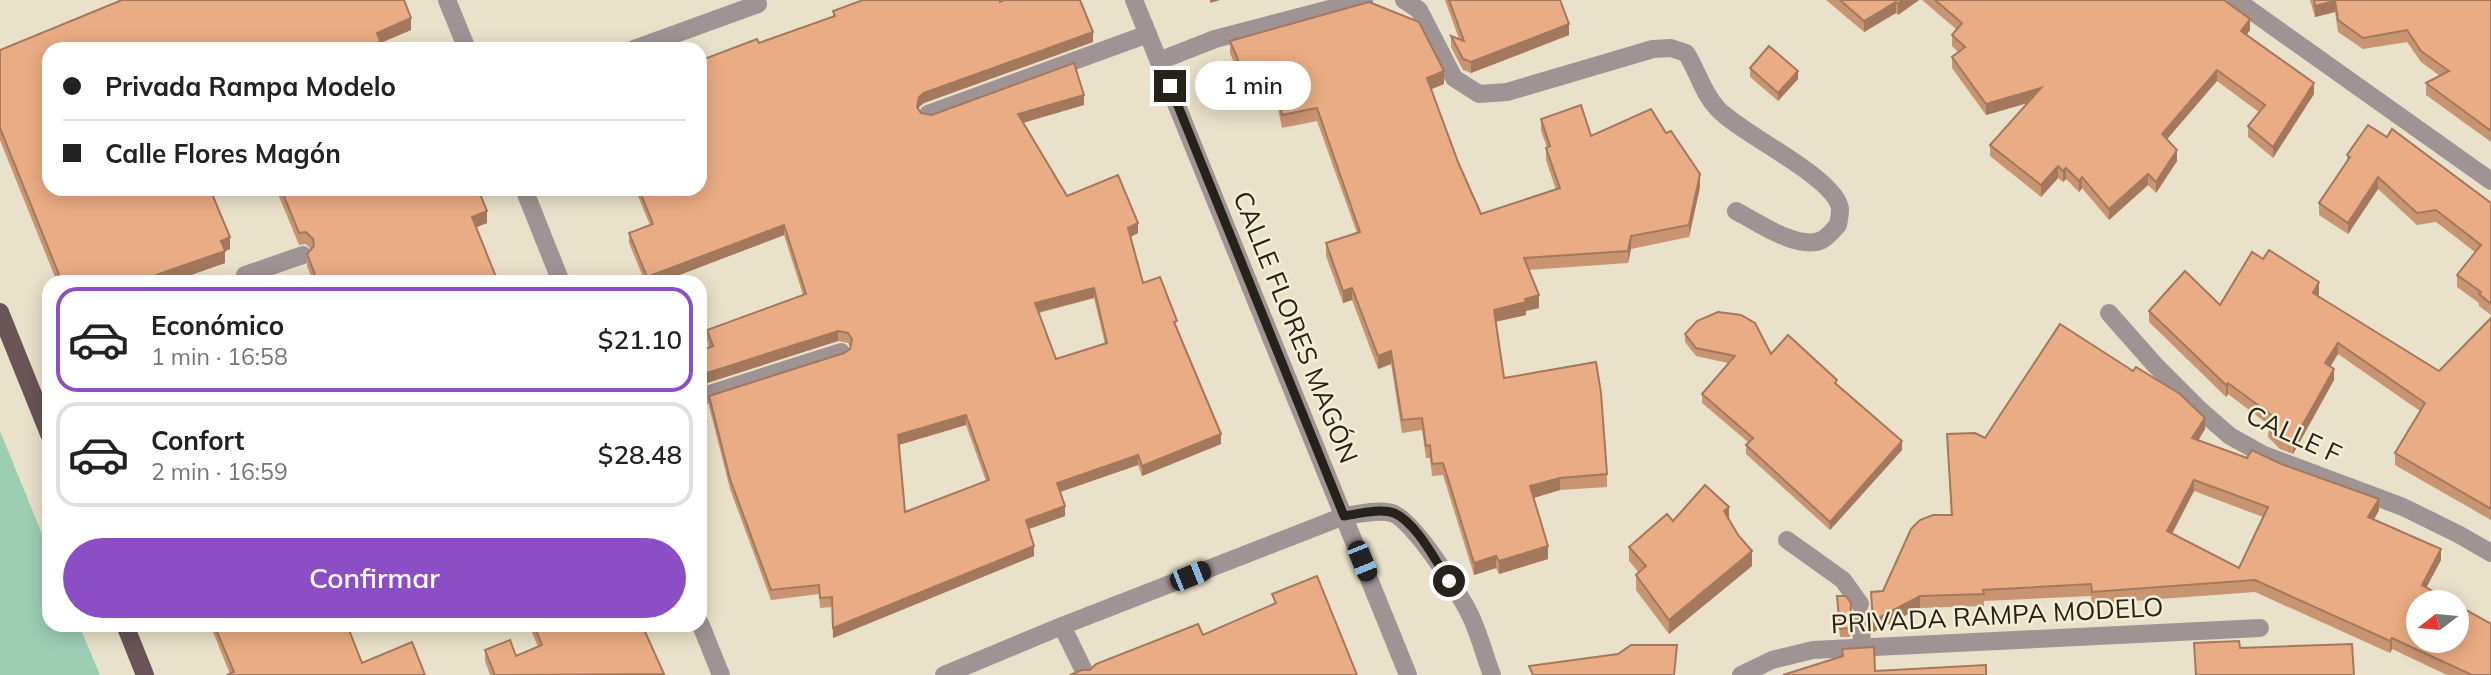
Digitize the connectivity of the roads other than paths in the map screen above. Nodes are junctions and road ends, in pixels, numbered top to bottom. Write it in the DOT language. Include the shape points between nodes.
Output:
graph roads {
  1 [pos="447,0"];
  2 [pos="1134,0"];
  3 [pos="1364,0"];
  4 [pos="1404,0"];
  5 [pos="2236,0"];
  6 [pos="758,4"];
  7 [pos="1148,34"];
  8 [pos="464,42"];
  9 [pos="653,42"];
  10 [pos="1159,61"];
  11 [pos="928,114"];
  12 [pos="2491,181"];
  13 [pos="527,196"];
  14 [pos="1736,211"];
  15 [pos="303,256"];
  16 [pos="245,275"];
  17 [pos="559,275"];
  18 [pos="0,312"];
  19 [pos="2109,313"];
  20 [pos="841,352"];
  21 [pos="707,395"];
  22 [pos="42,417"];
  23 [pos="1344,516"];
  24 [pos="1787,541"];
  25 [pos="2491,554"];
  26 [pos="1062,626"];
  27 [pos="2260,628"];
  28 [pos="128,632"];
  29 [pos="704,632"];
  30 [pos="1862,648"];
  31 [pos="145,675"];
  32 [pos="721,675"];
  33 [pos="944,675"];
  34 [pos="1086,675"];
  35 [pos="1408,675"];
  36 [pos="1492,675"];
  37 [pos="1741,675"];
  1 -- 8 [label="street"];
  2 -- 7 [label="street, CALLE FLORES MAGÓN"];
  3 -- 10 [label="street" via="1215,39"];
  4 -- 14 [label="street" via="1419,10 1454,78 1479,94 1507,92 1653,49 1686,53 1718,110 1827,187 1840,207 1838,225 1822,240 1806,243"];
  5 -- 12 [label="street"];
  6 -- 9 [label="street"];
  7 -- 10 [label="street, CALLE FLORES MAGÓN"];
  7 -- 11 [label="street"];
  10 -- 23 [label="street, CALLE FLORES MAGÓN"];
  13 -- 17 [label="street"];
  15 -- 16 [label="street"];
  18 -- 22 [label="main road"];
  19 -- 25 [label="street, CALLE F" via="2154,365 2230,436 2264,455 2403,507"];
  20 -- 21 [label="street"];
  23 -- 26 [label="street"];
  23 -- 35 [label="street, CALLE FLORES MAGÓN"];
  23 -- 36 [label="street" via="1393,513 1412,527 1462,600"];
  24 -- 30 [label="street" via="1843,580 1860,610"];
  26 -- 33 [label="street"];
  26 -- 34 [label="street"];
  27 -- 30 [label="street, PRIVADA RAMPA MODELO"];
  28 -- 31 [label="main road"];
  29 -- 32 [label="street"];
  30 -- 37 [label="street, PRIVADA RAMPA MODELO" via="1813,650 1772,660"];
}
